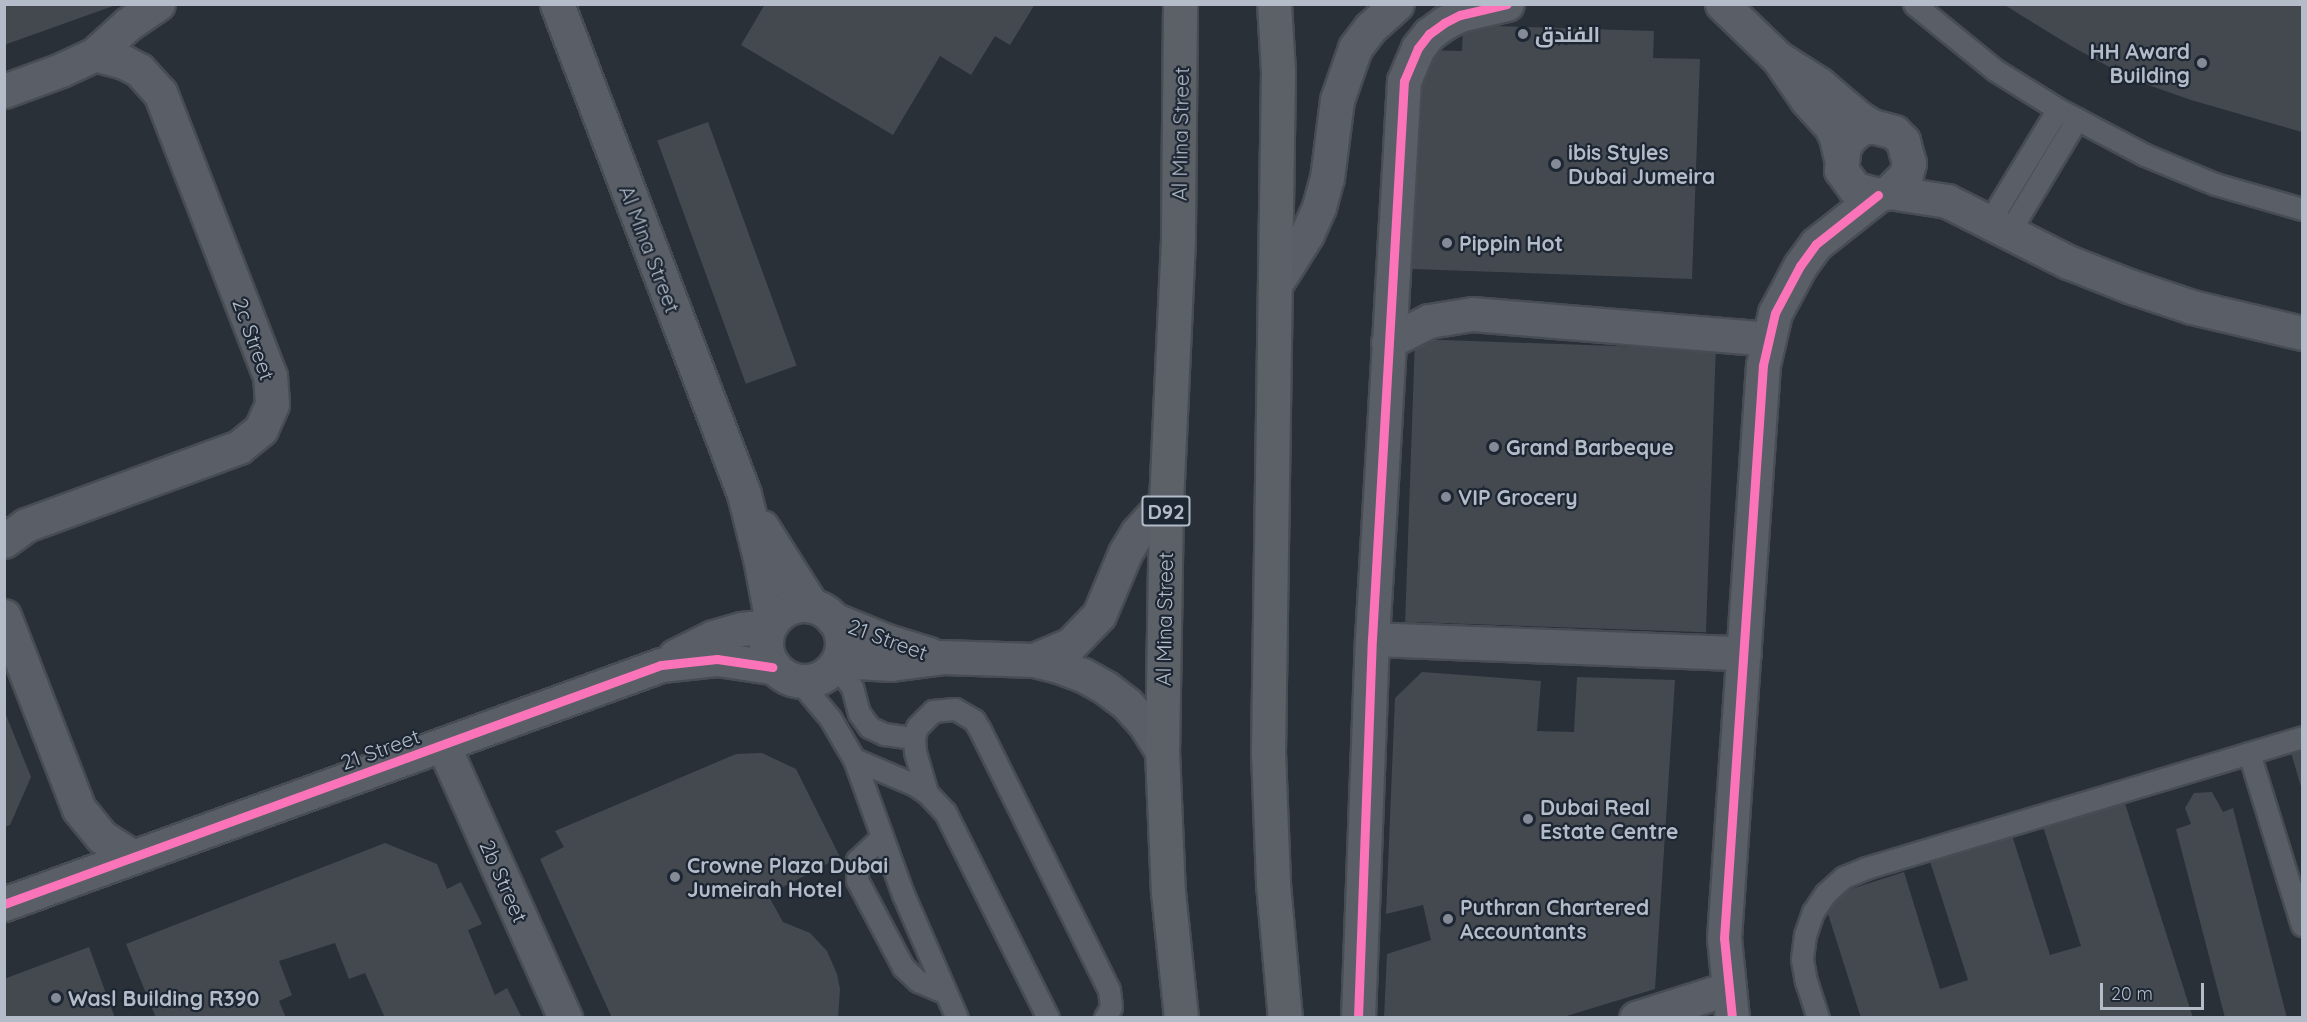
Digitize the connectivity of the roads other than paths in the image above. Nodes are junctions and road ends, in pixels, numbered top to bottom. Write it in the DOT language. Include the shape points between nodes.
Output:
graph roads {
  1 [pos="158,4"];
  2 [pos="556,4"];
  3 [pos="1180,4"];
  4 [pos="1274,4"];
  5 [pos="1397,4"];
  6 [pos="1507,4"];
  7 [pos="1722,4"];
  8 [pos="1914,4"];
  9 [pos="95,54"];
  10 [pos="1778,58"];
  11 [pos="4,91"];
  12 [pos="2058,109"];
  13 [pos="2077,119"];
  14 [pos="1872,126"];
  15 [pos="1903,141"];
  16 [pos="1841,164"];
  17 [pos="1884,193"];
  18 [pos="2302,209"];
  19 [pos="1989,221"];
  20 [pos="1816,244"];
  21 [pos="1275,285"];
  22 [pos="2302,333"];
  23 [pos="1767,339"];
  24 [pos="1388,342"];
  25 [pos="744,494"];
  26 [pos="1166,501"];
  27 [pos="4,541"];
  28 [pos="823,612"];
  29 [pos="4,616"];
  30 [pos="771,624"];
  31 [pos="1372,639"];
  32 [pos="1744,653"];
  33 [pos="942,657"];
  34 [pos="1034,660"];
  35 [pos="837,663"];
  36 [pos="661,665"];
  37 [pos="786,674"];
  38 [pos="2302,737"];
  39 [pos="914,738"];
  40 [pos="443,745"];
  41 [pos="1162,751"];
  42 [pos="2249,753"];
  43 [pos="854,759"];
  44 [pos="927,793"];
  45 [pos="882,837"];
  46 [pos="133,856"];
  47 [pos="4,904"];
  48 [pos="2302,925"];
  49 [pos="946,993"];
  50 [pos="1730,1003"];
  51 [pos="565,1017"];
  52 [pos="957,1017"];
  53 [pos="1048,1017"];
  54 [pos="1105,1017"];
  55 [pos="1180,1017"];
  56 [pos="1285,1017"];
  57 [pos="1358,1017"];
  58 [pos="1636,1017"];
  59 [pos="1818,1017"];
  1 -- 9 [label="street"];
  2 -- 25 [label="street, Al Mina Street"];
  3 -- 26 [label="main road, Al Mina Street / D92" via="1178,239"];
  4 -- 21 [label="main road" via="1278,71"];
  5 -- 21 [label="street" via="1355,48 1337,100 1327,178 1319,207"];
  6 -- 24 [label="street" via="1460,15 1444,23 1429,34 1409,64 1404,81"];
  7 -- 10 [label="street"];
  8 -- 12 [label="lane" via="1995,70"];
  9 -- 11 [label="street"];
  9 -- 27 [label="street, 2c Street" via="139,70 160,93 270,376 272,404 261,429 239,447 26,525"];
  10 -- 14 [label="street" via="1799,69"];
  10 -- 16 [label="street" via="1831,127"];
  12 -- 13 [label="lane"];
  12 -- 19 [label="lane"];
  13 -- 18 [label="lane" via="2145,155 2215,184"];
  13 -- 19 [label="lane"];
  14 -- 15 [label="street" via="1884,127"];
  14 -- 16 [label="street" via="1851,136 1844,146"];
  15 -- 17 [label="street" via="1909,164 1906,175"];
  15 -- 19 [label="street" via="1932,176"];
  16 -- 17 [label="street" via="1855,189"];
  16 -- 20 [label="street"];
  17 -- 19 [label="street" via="1928,196"];
  17 -- 20 [label="street"];
  19 -- 22 [label="street" via="2068,262 2129,286 2192,307"];
  20 -- 23 [label="street" via="1786,289"];
  21 -- 56 [label="main road" via="1268,752 1273,884"];
  23 -- 24 [label="street" via="1472,314 1429,321"];
  23 -- 32 [label="street"];
  24 -- 31 [label="street"];
  25 -- 28 [label="street, Al Mina Street" via="776,552"];
  25 -- 30 [label="street, Al Mina Street"];
  26 -- 34 [label="street, 21 Street" via="1125,553 1093,623 1070,645"];
  26 -- 41 [label="main road, Al Mina Street / D92"];
  28 -- 30 [label="street" via="790,608"];
  28 -- 33 [label="street, 21 Street" via="887,641"];
  28 -- 35 [label="street" via="842,634"];
  29 -- 46 [label="street" via="79,809 102,837"];
  30 -- 36 [label="street, 21 Street" via="713,637"];
  30 -- 37 [label="street" via="766,646"];
  31 -- 32 [label="street"];
  31 -- 57 [label="street"];
  32 -- 50 [label="street" via="1724,938"];
  33 -- 34 [label="street, 21 Street"];
  33 -- 35 [label="street, 21 Street" via="891,664"];
  34 -- 41 [label="street, 21 Street" via="1083,675 1106,688 1127,704"];
  35 -- 37 [label="street" via="813,681"];
  35 -- 39 [label="lane" via="869,727 884,734"];
  36 -- 37 [label="street, 21 Street" via="717,659"];
  36 -- 40 [label="street, 21 Street"];
  37 -- 43 [label="lane" via="830,718"];
  38 -- 42 [label="lane"];
  39 -- 44 [label="lane"];
  39 -- 54 [label="lane" via="917,727 933,711 955,709 974,720 1109,990 1111,1007"];
  40 -- 46 [label="street, 21 Street"];
  40 -- 51 [label="street, 2b Street"];
  41 -- 55 [label="main road, Al Mina Street / D92" via="1168,892"];
  42 -- 48 [label="lane"];
  42 -- 59 [label="lane" via="1844,877 1813,912 1805,935 1804,970"];
  43 -- 44 [label="lane"];
  43 -- 45 [label="lane"];
  44 -- 53 [label="lane" via="952,823"];
  45 -- 49 [label="lane"];
  45 -- 49 [label="lane" via="857,860 857,880 903,967 918,981"];
  46 -- 47 [label="street, 21 Street"];
  49 -- 52 [label="lane"];
  50 -- 58 [label="street"];
}
